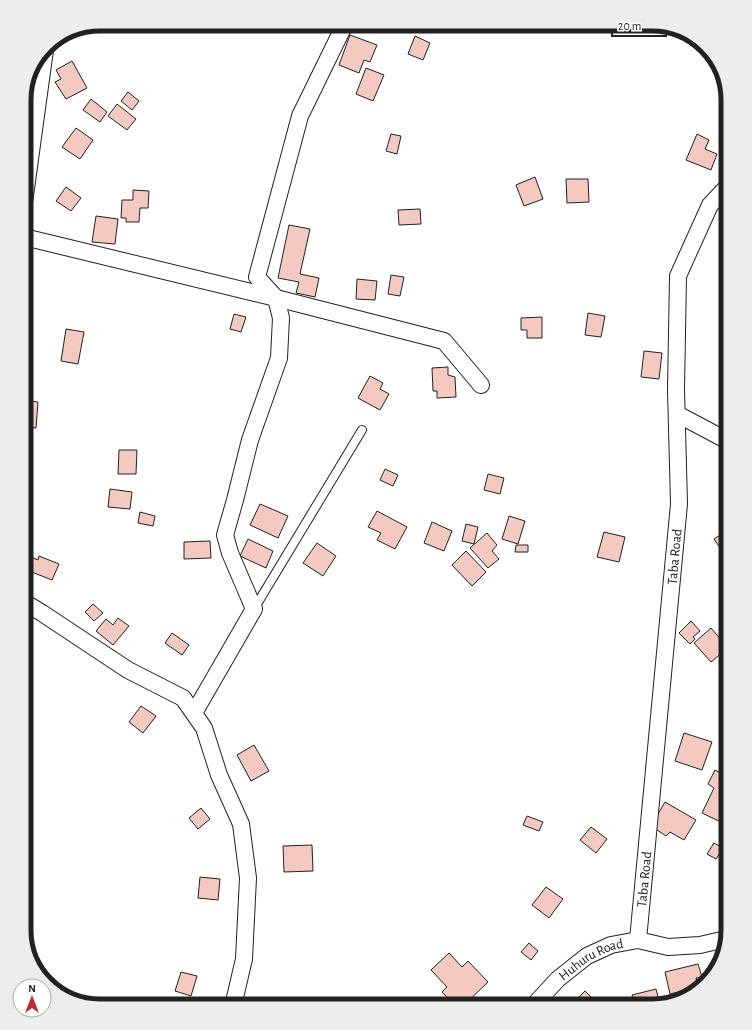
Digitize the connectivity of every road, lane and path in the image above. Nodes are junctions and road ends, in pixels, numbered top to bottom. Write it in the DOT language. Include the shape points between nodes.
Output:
graph roads {
  1 [pos="342,31"];
  2 [pos="44,60"];
  3 [pos="31,152"];
  4 [pos="721,194"];
  5 [pos="31,239"];
  6 [pos="276,298"];
  7 [pos="481,385"];
  8 [pos="677,414"];
  9 [pos="362,430"];
  10 [pos="721,437"];
  11 [pos="31,606"];
  12 [pos="254,609"];
  13 [pos="194,713"];
  14 [pos="638,940"];
  15 [pos="720,940"];
  16 [pos="235,999"];
  17 [pos="539,999"];
  1 -- 6 [label="street" via="300,116 257,277"];
  2 -- 3 [label="street"];
  4 -- 8 [label="street, Taba Road" via="710,206 678,276"];
  5 -- 6 [label="street"];
  6 -- 7 [label="street" via="444,341"];
  6 -- 12 [label="street" via="281,318 279,358 250,440 225,535"];
  8 -- 10 [label="street"];
  8 -- 14 [label="street, Taba Road" via="679,504"];
  9 -- 12 [label="lane"];
  11 -- 13 [label="street" via="128,670 183,698"];
  12 -- 13 [label="street"];
  13 -- 16 [label="street" via="204,728 219,775 241,824 248,878 244,959"];
  14 -- 15 [label="street" via="668,947 700,945"];
  14 -- 17 [label="street, Huhuru Road" via="611,945 588,956 558,979"];
}
